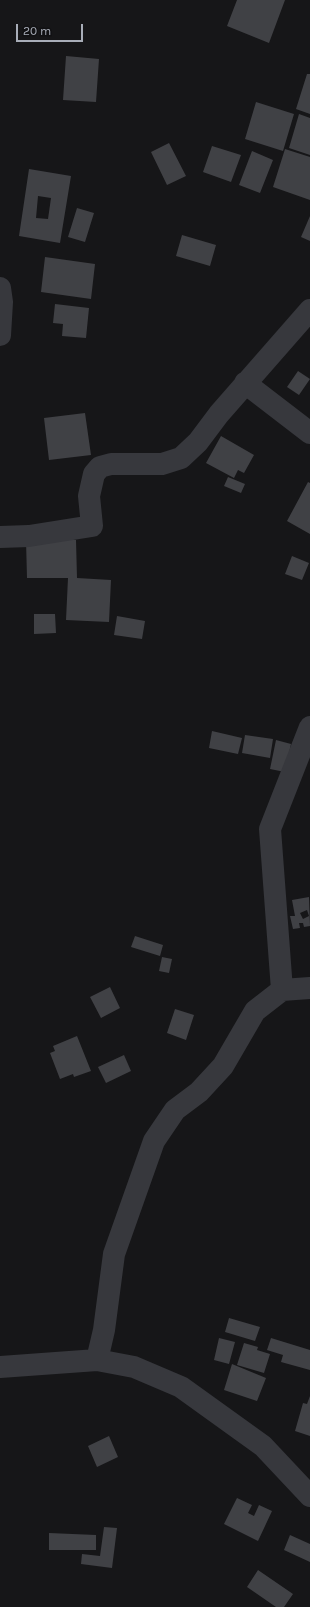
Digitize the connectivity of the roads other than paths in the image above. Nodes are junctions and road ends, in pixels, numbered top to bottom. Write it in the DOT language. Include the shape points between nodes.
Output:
graph roads {
  1 [pos="0,288"];
  2 [pos="310,310"];
  3 [pos="0,335"];
  4 [pos="245,384"];
  5 [pos="310,433"];
  6 [pos="0,537"];
  7 [pos="310,727"];
  8 [pos="310,988"];
  9 [pos="282,990"];
  10 [pos="97,1360"];
  11 [pos="0,1367"];
  12 [pos="310,1496"];
  1 -- 3 [label="street"];
  2 -- 4 [label="street"];
  4 -- 5 [label="street"];
  4 -- 6 [label="street" via="198,442 181,458 162,464 111,464 100,467 94,474 89,496 92,526 29,536"];
  7 -- 9 [label="street" via="270,829"];
  8 -- 9 [label="street"];
  9 -- 10 [label="street" via="255,1011 223,1066 199,1092 175,1110 154,1142 114,1254 104,1330"];
  10 -- 11 [label="street"];
  10 -- 12 [label="street" via="134,1367 181,1387 263,1446"];
}
